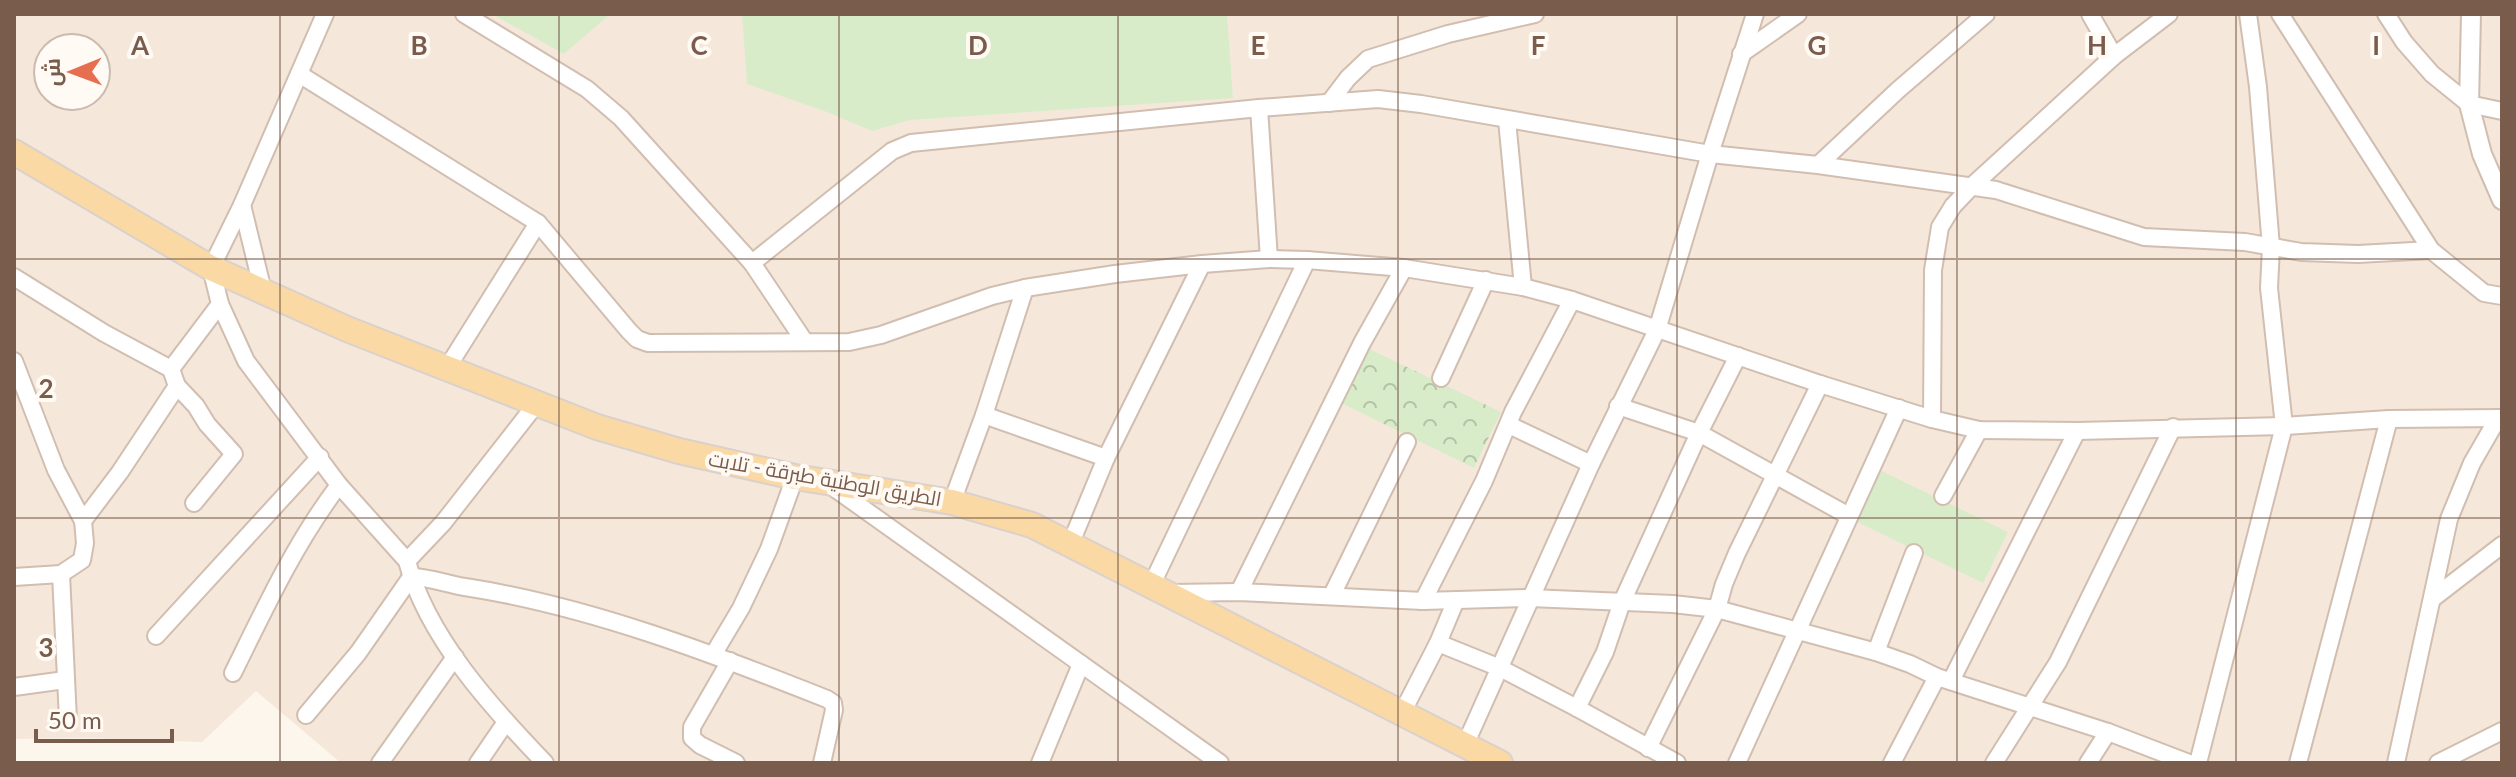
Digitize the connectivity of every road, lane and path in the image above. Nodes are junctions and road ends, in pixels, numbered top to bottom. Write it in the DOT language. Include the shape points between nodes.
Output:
graph roads {
  1 [pos="325,14"];
  2 [pos="464,14"];
  3 [pos="1535,14"];
  4 [pos="1755,14"];
  5 [pos="1798,14"];
  6 [pos="2090,14"];
  7 [pos="2169,14"];
  8 [pos="2248,14"];
  9 [pos="2280,14"];
  10 [pos="2386,14"];
  11 [pos="2471,14"];
  12 [pos="1976,17"];
  13 [pos="1741,54"];
  14 [pos="2114,56"];
  15 [pos="299,74"];
  16 [pos="1329,103"];
  17 [pos="2469,104"];
  18 [pos="1259,108"];
  19 [pos="2502,111"];
  20 [pos="1507,120"];
  21 [pos="14,152"];
  22 [pos="1710,154"];
  23 [pos="1818,165"];
  24 [pos="1972,186"];
  25 [pos="2502,200"];
  26 [pos="242,205"];
  27 [pos="538,223"];
  28 [pos="2271,247"];
  29 [pos="2431,250"];
  30 [pos="1269,259"];
  31 [pos="1307,260"];
  32 [pos="752,263"];
  33 [pos="1202,264"];
  34 [pos="211,268"];
  35 [pos="1404,268"];
  36 [pos="14,277"];
  37 [pos="1486,280"];
  38 [pos="1523,287"];
  39 [pos="1025,288"];
  40 [pos="263,291"];
  41 [pos="2502,296"];
  42 [pos="1572,300"];
  43 [pos="220,304"];
  44 [pos="1657,330"];
  45 [pos="805,342"];
  46 [pos="1738,356"];
  47 [pos="14,361"];
  48 [pos="447,368"];
  49 [pos="171,369"];
  50 [pos="1441,378"];
  51 [pos="1820,384"];
  52 [pos="177,386"];
  53 [pos="537,403"];
  54 [pos="1618,406"];
  55 [pos="1899,408"];
  56 [pos="984,415"];
  57 [pos="2500,418"];
  58 [pos="1932,419"];
  59 [pos="2389,419"];
  60 [pos="1509,425"];
  61 [pos="2284,426"];
  62 [pos="2173,427"];
  63 [pos="1979,430"];
  64 [pos="2077,431"];
  65 [pos="1699,433"];
  66 [pos="1407,442"];
  67 [pos="320,457"];
  68 [pos="1106,458"];
  69 [pos="1591,464"];
  70 [pos="1776,474"];
  71 [pos="795,477"];
  72 [pos="825,481"];
  73 [pos="339,485"];
  74 [pos="1943,496"];
  75 [pos="952,502"];
  76 [pos="194,503"];
  77 [pos="1849,516"];
  78 [pos="83,521"];
  79 [pos="1070,545"];
  80 [pos="2502,545"];
  81 [pos="1914,553"];
  82 [pos="409,569"];
  83 [pos="61,574"];
  84 [pos="14,577"];
  85 [pos="1160,589"];
  86 [pos="1239,592"];
  87 [pos="1332,595"];
  88 [pos="1530,598"];
  89 [pos="2432,599"];
  90 [pos="1456,600"];
  91 [pos="1423,601"];
  92 [pos="1622,602"];
  93 [pos="1717,609"];
  94 [pos="1799,630"];
  95 [pos="156,636"];
  96 [pos="1438,643"];
  97 [pos="1876,652"];
  98 [pos="713,655"];
  99 [pos="455,657"];
  100 [pos="730,661"];
  101 [pos="1081,664"];
  102 [pos="1500,668"];
  103 [pos="233,673"];
  104 [pos="1944,679"];
  105 [pos="65,680"];
  106 [pos="14,687"];
  107 [pos="1577,708"];
  108 [pos="2029,708"];
  109 [pos="1402,713"];
  110 [pos="306,715"];
  111 [pos="68,720"];
  112 [pos="506,722"];
  113 [pos="2502,731"];
  114 [pos="2108,732"];
  115 [pos="1465,745"];
  116 [pos="1648,748"];
  117 [pos="380,763"];
  118 [pos="478,763"];
  119 [pos="545,763"];
  120 [pos="736,763"];
  121 [pos="822,763"];
  122 [pos="1040,763"];
  123 [pos="1220,763"];
  124 [pos="1500,763"];
  125 [pos="1677,763"];
  126 [pos="1737,763"];
  127 [pos="1892,763"];
  128 [pos="1994,763"];
  129 [pos="2088,763"];
  130 [pos="2189,763"];
  131 [pos="2198,763"];
  132 [pos="2298,763"];
  133 [pos="2396,763"];
  134 [pos="2438,763"];
  1 -- 15 [label="street"];
  2 -- 32 [label="street" via="587,89 621,118"];
  3 -- 16 [label="street" via="1368,59"];
  4 -- 13 [label="street"];
  5 -- 13 [label="street"];
  6 -- 14 [label="street"];
  7 -- 14 [label="street"];
  8 -- 28 [label="street"];
  9 -- 29 [label="street"];
  10 -- 17 [label="street" via="2432,74"];
  11 -- 17 [label="street"];
  12 -- 23 [label="street"];
  13 -- 22 [label="street"];
  14 -- 24 [label="street"];
  15 -- 26 [label="street"];
  15 -- 27 [label="street"];
  16 -- 18 [label="street"];
  16 -- 20 [label="street" via="1378,99"];
  17 -- 19 [label="street"];
  17 -- 25 [label="street"];
  18 -- 30 [label="street"];
  18 -- 32 [label="street" via="911,143 892,151"];
  20 -- 22 [label="street"];
  20 -- 38 [label="street"];
  21 -- 34 [label="main road, الطريق الوطنية طبرقة - تلابت"];
  22 -- 23 [label="street"];
  22 -- 44 [label="street"];
  23 -- 24 [label="street"];
  24 -- 28 [label="street" via="2144,237"];
  24 -- 58 [label="street" via="1940,227 1933,270"];
  26 -- 34 [label="street"];
  26 -- 40 [label="street"];
  27 -- 45 [label="street" via="637,339"];
  27 -- 48 [label="street"];
  28 -- 29 [label="street" via="2358,254"];
  28 -- 61 [label="street" via="2269,288"];
  29 -- 41 [label="street" via="2484,293"];
  30 -- 31 [label="street"];
  30 -- 33 [label="street"];
  31 -- 35 [label="street"];
  31 -- 85 [label="street"];
  32 -- 45 [label="street"];
  33 -- 39 [label="street"];
  33 -- 68 [label="street"];
  34 -- 40 [label="main road, الطريق الوطنية طبرقة - تلابت"];
  34 -- 43 [label="street"];
  35 -- 37 [label="street"];
  35 -- 86 [label="street"];
  36 -- 49 [label="street"];
  37 -- 38 [label="street"];
  37 -- 50 [label="street"];
  38 -- 42 [label="street"];
  39 -- 45 [label="street" via="881,335 849,342"];
  39 -- 56 [label="street"];
  40 -- 48 [label="main road, الطريق الوطنية طبرقة - تلابت"];
  42 -- 44 [label="street"];
  42 -- 60 [label="street"];
  43 -- 49 [label="street"];
  43 -- 67 [label="street" via="246,361"];
  44 -- 46 [label="street"];
  44 -- 54 [label="street"];
  46 -- 51 [label="street"];
  46 -- 65 [label="street"];
  47 -- 78 [label="street" via="56,470"];
  48 -- 53 [label="main road, الطريق الوطنية طبرقة - تلابت"];
  49 -- 52 [label="street"];
  51 -- 55 [label="street"];
  51 -- 70 [label="street"];
  52 -- 76 [label="street" via="234,454"];
  52 -- 78 [label="street"];
  53 -- 71 [label="main road, الطريق الوطنية طبرقة - تلابت" via="679,451"];
  53 -- 82 [label="street"];
  54 -- 65 [label="street"];
  54 -- 69 [label="street"];
  55 -- 58 [label="street"];
  55 -- 77 [label="street"];
  56 -- 68 [label="street"];
  56 -- 75 [label="street"];
  57 -- 59 [label="street"];
  57 -- 89 [label="street" via="2461,487"];
  58 -- 63 [label="street"];
  59 -- 61 [label="street"];
  59 -- 132 [label="street"];
  60 -- 69 [label="street"];
  60 -- 91 [label="street"];
  61 -- 62 [label="street"];
  61 -- 131 [label="street"];
  62 -- 64 [label="street"];
  62 -- 108 [label="street" via="2058,662"];
  63 -- 64 [label="street"];
  63 -- 74 [label="street"];
  64 -- 104 [label="street"];
  65 -- 70 [label="street"];
  65 -- 92 [label="street"];
  66 -- 87 [label="street"];
  67 -- 73 [label="street"];
  67 -- 95 [label="street"];
  68 -- 79 [label="street"];
  69 -- 88 [label="street"];
  70 -- 77 [label="street"];
  70 -- 93 [label="street" via="1737,553"];
  71 -- 72 [label="main road, الطريق الوطنية طبرقة - تلابت"];
  71 -- 98 [label="street" via="769,549"];
  72 -- 75 [label="main road, الطريق الوطنية طبرقة - تلابت"];
  72 -- 101 [label="street"];
  73 -- 82 [label="street"];
  73 -- 103 [label="street" via="286,565"];
  75 -- 79 [label="main road, الطريق الوطنية طبرقة - تلابت" via="1032,525"];
  77 -- 94 [label="street"];
  78 -- 83 [label="street" via="82,560"];
  79 -- 85 [label="main road, الطريق الوطنية طبرقة - تلابت"];
  80 -- 89 [label="street"];
  81 -- 97 [label="street"];
  82 -- 98 [label="street"];
  82 -- 99 [label="street"];
  82 -- 110 [label="street" via="358,653"];
  83 -- 84 [label="street"];
  83 -- 105 [label="street"];
  85 -- 86 [label="street"];
  85 -- 109 [label="main road, الطريق الوطنية طبرقة - تلابت"];
  86 -- 87 [label="street"];
  87 -- 91 [label="street"];
  88 -- 90 [label="street"];
  88 -- 92 [label="street"];
  88 -- 102 [label="street"];
  89 -- 133 [label="street"];
  90 -- 91 [label="street"];
  90 -- 96 [label="street"];
  92 -- 93 [label="street"];
  92 -- 107 [label="street"];
  93 -- 94 [label="street"];
  93 -- 116 [label="street"];
  94 -- 97 [label="street"];
  94 -- 126 [label="street"];
  96 -- 102 [label="street"];
  96 -- 109 [label="street"];
  97 -- 104 [label="street"];
  98 -- 100 [label="street"];
  99 -- 112 [label="street"];
  99 -- 117 [label="street"];
  100 -- 120 [label="street" via="692,727 692,738"];
  100 -- 121 [label="street" via="833,703"];
  101 -- 122 [label="street"];
  101 -- 123 [label="street"];
  102 -- 107 [label="street"];
  102 -- 115 [label="street"];
  104 -- 108 [label="street"];
  104 -- 127 [label="street"];
  105 -- 106 [label="street"];
  105 -- 111 [label="street"];
  107 -- 116 [label="street"];
  108 -- 114 [label="street"];
  108 -- 128 [label="street"];
  109 -- 115 [label="main road, الطريق الوطنية طبرقة - تلابت"];
  112 -- 118 [label="street"];
  112 -- 119 [label="street"];
  113 -- 134 [label="street"];
  114 -- 129 [label="street"];
  114 -- 130 [label="street"];
  115 -- 124 [label="main road, الطريق الوطنية طبرقة - تلابت"];
  116 -- 125 [label="street"];
}
